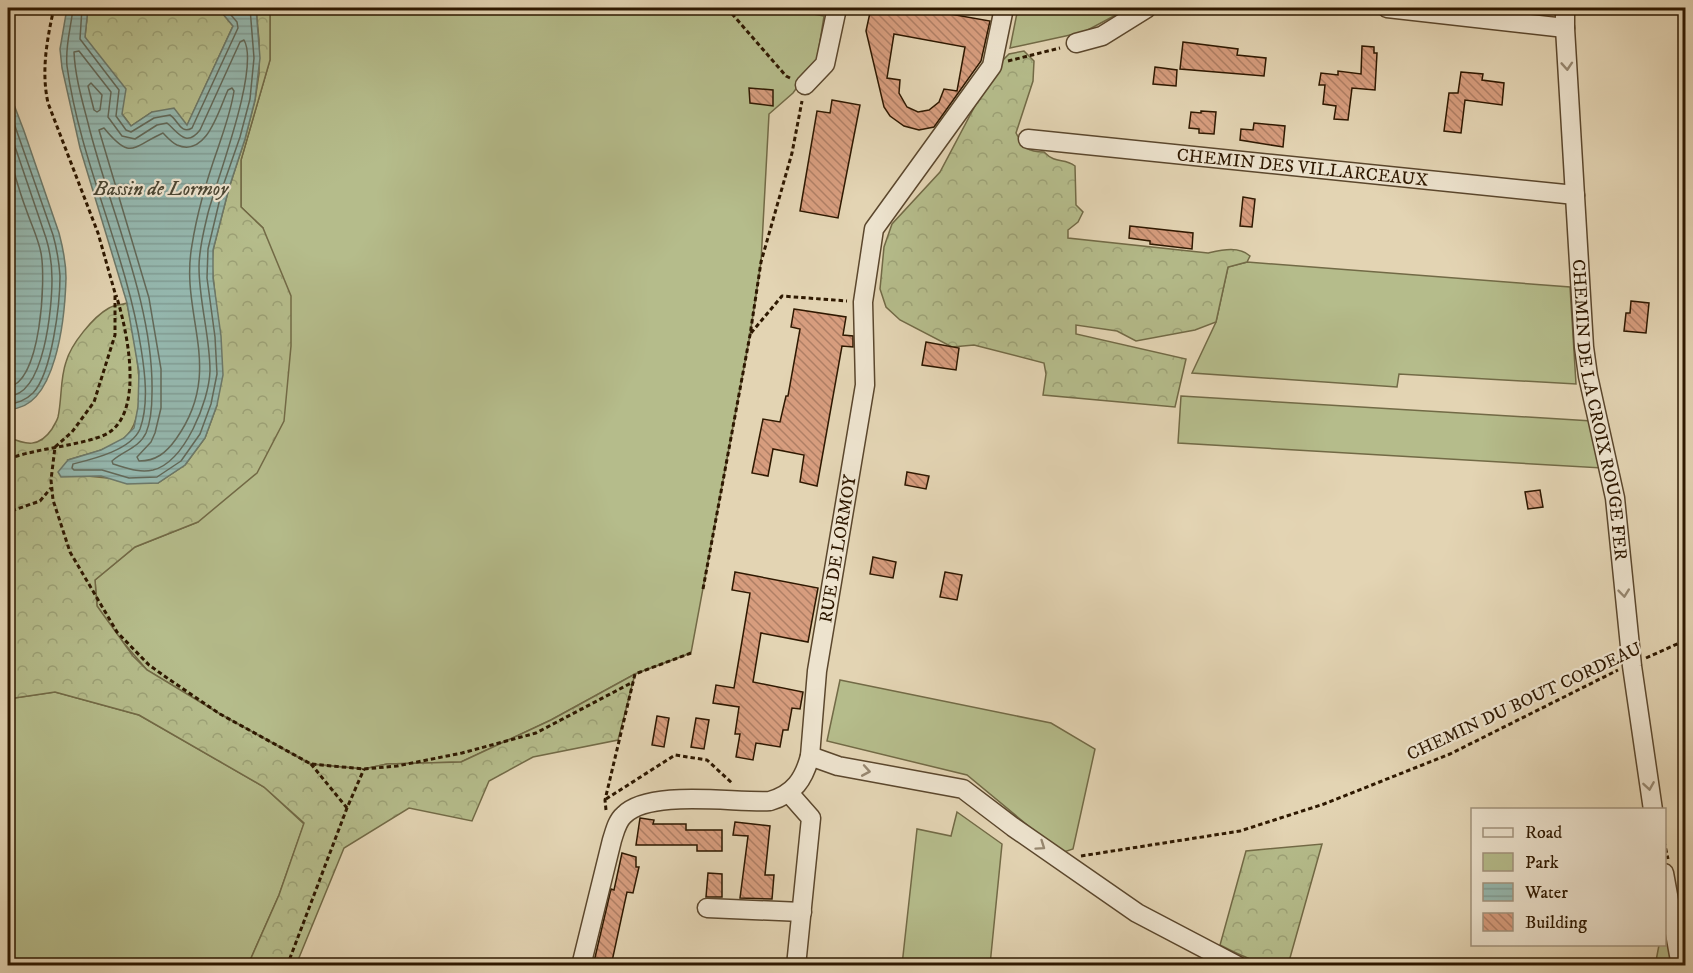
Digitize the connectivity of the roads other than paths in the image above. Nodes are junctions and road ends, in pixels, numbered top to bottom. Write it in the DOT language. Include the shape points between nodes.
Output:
graph roads {
  1 [pos="837,8"];
  2 [pos="1004,8"];
  3 [pos="1147,8"];
  4 [pos="1387,8"];
  5 [pos="1565,8"];
  6 [pos="1565,28"];
  7 [pos="1076,43"];
  8 [pos="806,86"];
  9 [pos="1028,140"];
  10 [pos="1575,195"];
  11 [pos="810,756"];
  12 [pos="789,793"];
  13 [pos="1653,808"];
  14 [pos="1666,879"];
  15 [pos="707,908"];
  16 [pos="802,912"];
  17 [pos="581,966"];
  18 [pos="796,966"];
  19 [pos="1238,966"];
  20 [pos="1681,966"];
  1 -- 8 [label="street" via="825,64"];
  2 -- 11 [label="street, RUE DE LORMOY" via="992,66 874,230 863,302 865,385 817,671"];
  3 -- 7 [label="street" via="1102,36"];
  4 -- 6 [label="street"];
  5 -- 6 [label="street, CHEMIN DE LA CROIX ROUGE FER"];
  6 -- 10 [label="street, CHEMIN DE LA CROIX ROUGE FER, one-way"];
  9 -- 10 [label="street, CHEMIN DES VILLARCEAUX"];
  10 -- 13 [label="street, CHEMIN DE LA CROIX ROUGE FER, one-way" via="1586,366 1615,498 1632,666"];
  11 -- 12 [label="street, RUE DE LORMOY" via="797,787"];
  11 -- 19 [label="street, one-way" via="838,766 963,789 1137,913"];
  12 -- 16 [label="street" via="811,818"];
  12 -- 17 [label="street" via="770,801 667,800 633,807 621,817 612,840"];
  14 -- 20 [label="street"];
  15 -- 16 [label="street"];
  16 -- 18 [label="street"];
}
